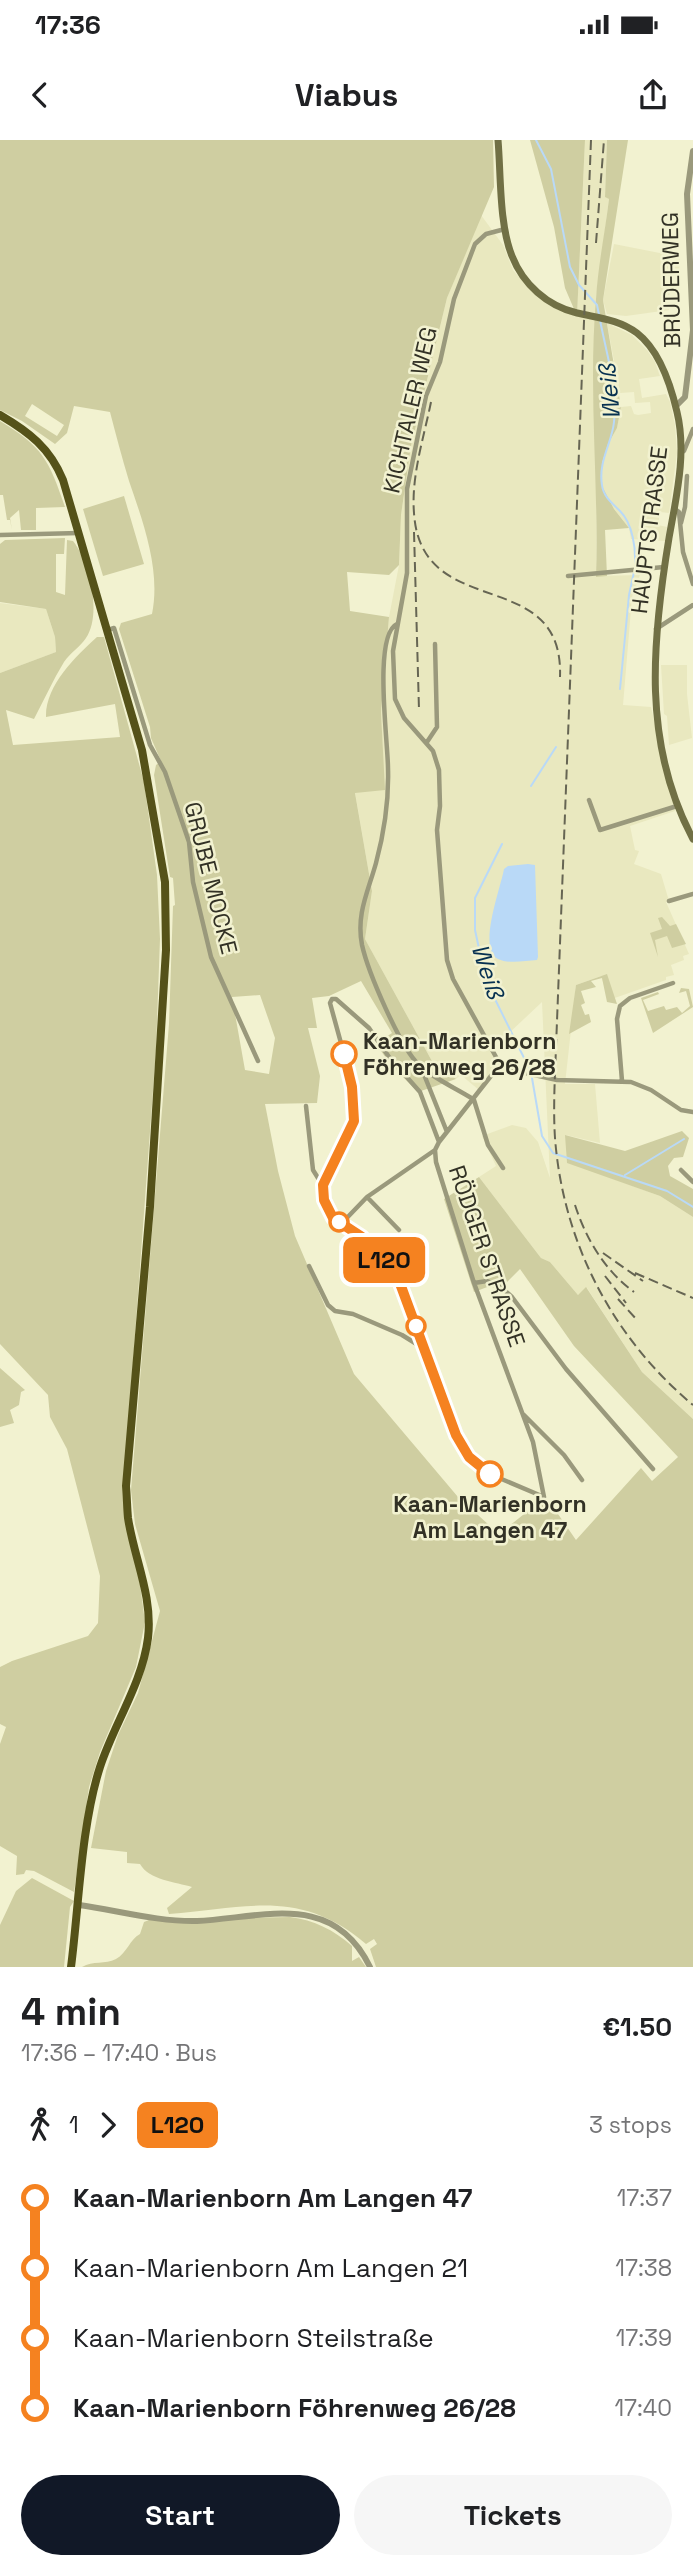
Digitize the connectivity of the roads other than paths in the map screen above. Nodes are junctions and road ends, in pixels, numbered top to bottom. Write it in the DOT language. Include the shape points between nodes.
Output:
graph roads {
  1 [pos="498,140"];
  2 [pos="693,151"];
  3 [pos="505,229"];
  4 [pos="693,330"];
  5 [pos="676,406"];
  6 [pos="0,415"];
  7 [pos="693,429"];
  8 [pos="681,453"];
  9 [pos="687,476"];
  10 [pos="674,508"];
  11 [pos="680,524"];
  12 [pos="79,530"];
  13 [pos="0,536"];
  14 [pos="664,567"];
  15 [pos="568,576"];
  16 [pos="693,584"];
  17 [pos="693,605"];
  18 [pos="398,624"];
  19 [pos="656,629"];
  20 [pos="108,630"];
  21 [pos="435,644"];
  22 [pos="427,742"];
  23 [pos="589,800"];
  24 [pos="678,805"];
  25 [pos="693,839"];
  26 [pos="693,894"];
  27 [pos="669,901"];
  28 [pos="673,984"];
  29 [pos="258,1060"];
  30 [pos="421,1066"];
  31 [pos="498,1067"];
  32 [pos="622,1081"];
  33 [pos="473,1099"];
  34 [pos="306,1106"];
  35 [pos="693,1112"];
  36 [pos="447,1132"];
  37 [pos="439,1142"];
  38 [pos="435,1150"];
  39 [pos="503,1168"];
  40 [pos="681,1170"];
  41 [pos="693,1182"];
  42 [pos="323,1185"];
  43 [pos="367,1196"];
  44 [pos="341,1224"];
  45 [pos="399,1230"];
  46 [pos="309,1266"];
  47 [pos="474,1283"];
  48 [pos="424,1348"];
  49 [pos="524,1415"];
  50 [pos="653,1469"];
  51 [pos="582,1480"];
  52 [pos="79,1905"];
  53 [pos="71,1967"];
  54 [pos="370,1967"];
  1 -- 3 [label="main road, HAUPTSTRASSE"];
  2 -- 4 [label="street, BRÜDERWEG" via="687,194"];
  3 -- 5 [label="main road, HAUPTSTRASSE" via="511,254 530,286 563,309 605,318 629,328 647,343"];
  3 -- 18 [label="street, KICHTALER WEG" via="486,234 475,244 426,396 407,489 407,573"];
  4 -- 5 [label="street, BRÜDERWEG" via="685,397"];
  5 -- 8 [label="main road, HAUPTSTRASSE"];
  6 -- 12 [label="main road" via="50,453"];
  7 -- 8 [label="street"];
  8 -- 10 [label="main road, HAUPTSTRASSE"];
  9 -- 11 [label="street"];
  10 -- 11 [label="street"];
  10 -- 14 [label="main road, HAUPTSTRASSE"];
  11 -- 16 [label="street"];
  12 -- 13 [label="street"];
  12 -- 20 [label="main road"];
  14 -- 15 [label="street"];
  14 -- 19 [label="main road, HAUPTSTRASSE"];
  17 -- 19 [label="street"];
  18 -- 22 [label="street, KICHTALER WEG" via="393,651 394,699 404,718"];
  18 -- 30 [label="street, KICHTALER WEG" via="389,631 383,670 388,789 360,926 373,977 404,1043"];
  19 -- 24 [label="main road, HAUPTSTRASSE" via="656,724"];
  20 -- 29 [label="street, GRUBE MOCKE" via="114,628 150,746 189,842 192,882 211,957"];
  20 -- 52 [label="main road" via="142,750 156,820 165,881 166,950 126,1486 128,1518 149,1613 148,1637 143,1665 100,1768"];
  21 -- 22 [label="street" via="438,727"];
  22 -- 31 [label="street" via="439,770 437,830 449,969"];
  23 -- 24 [label="street" via="600,830"];
  24 -- 25 [label="main road, HAUPTSTRASSE"];
  26 -- 27 [label="street"];
  28 -- 32 [label="street" via="630,998 620,1006"];
  30 -- 33 [label="street, KICHTALER WEG"];
  30 -- 36 [label="street, KICHTALER WEG"];
  31 -- 32 [label="street" via="564,1080"];
  31 -- 33 [label="street, RÖDGER STRASSE"];
  32 -- 35 [label="street" via="640,1084 681,1110"];
  33 -- 36 [label="street, RÖDGER STRASSE"];
  33 -- 39 [label="street" via="488,1145"];
  34 -- 42 [label="street" via="313,1170"];
  36 -- 37 [label="street, RÖDGER STRASSE"];
  37 -- 38 [label="street, RÖDGER STRASSE"];
  37 -- 42 [label="street" via="412,1080 356,1015 332,999 355,1113"];
  38 -- 43 [label="street"];
  38 -- 47 [label="street, RÖDGER STRASSE"];
  40 -- 41 [label="street"];
  42 -- 44 [label="street" via="327,1209"];
  43 -- 44 [label="street"];
  43 -- 45 [label="street"];
  44 -- 48 [label="street" via="362,1237 393,1269"];
  46 -- 48 [label="street" via="335,1311 353,1314"];
  47 -- 49 [label="street, RÖDGER STRASSE"];
  47 -- 50 [label="street" via="487,1281 512,1297 566,1369"];
  48 -- 49 [label="street, RÖDGER STRASSE" via="456,1435 469,1457 485,1472 544,1497"];
  49 -- 51 [label="street"];
  52 -- 53 [label="main road"];
  52 -- 54 [label="street" via="196,1921 278,1912 304,1914 346,1935"];
}
